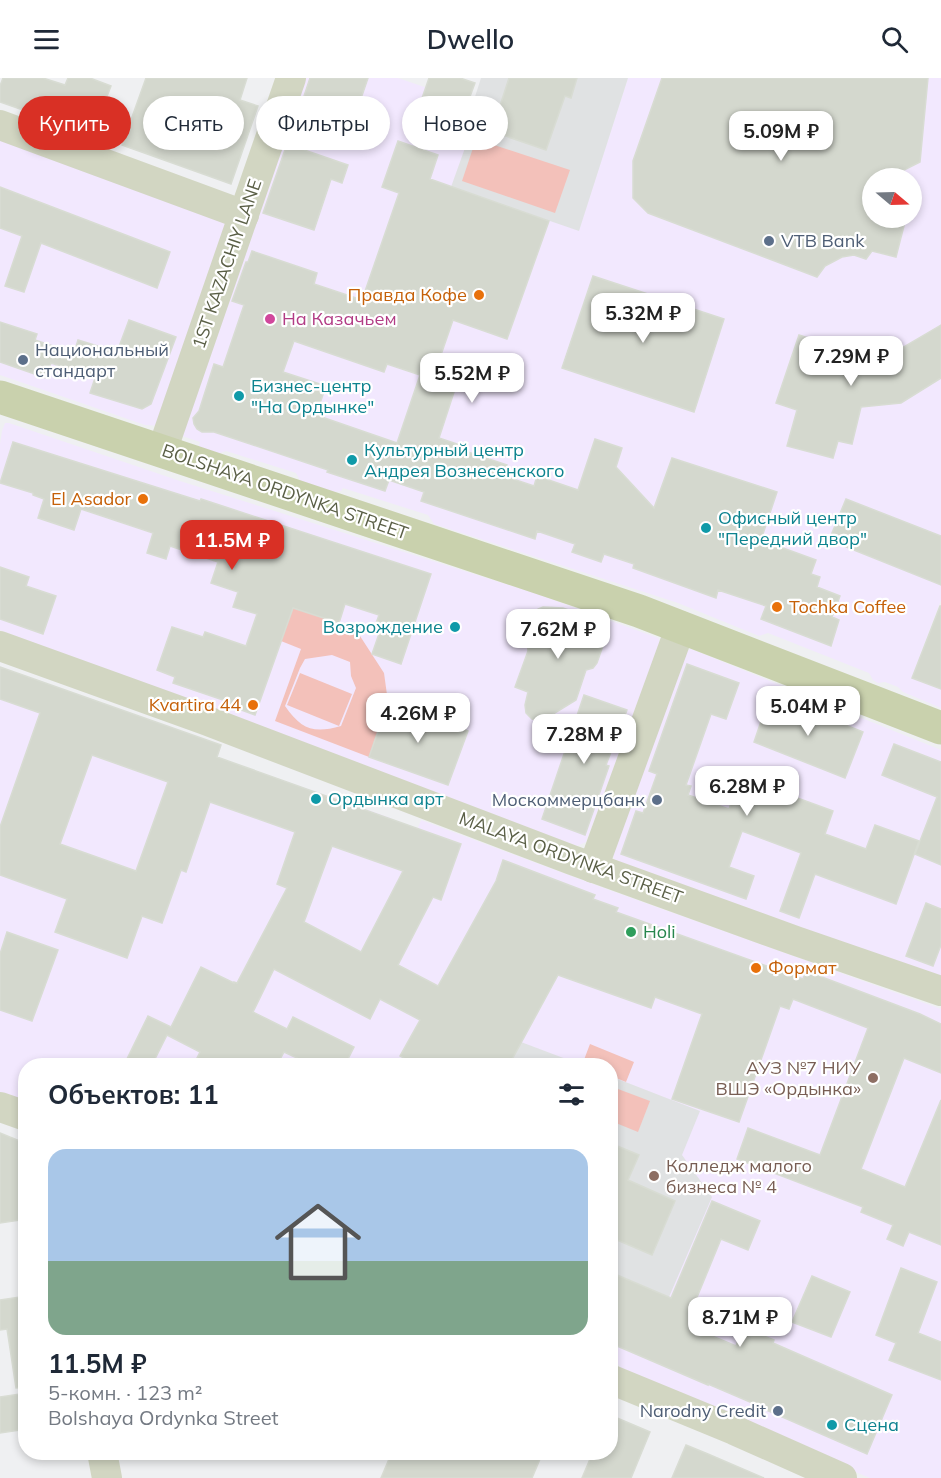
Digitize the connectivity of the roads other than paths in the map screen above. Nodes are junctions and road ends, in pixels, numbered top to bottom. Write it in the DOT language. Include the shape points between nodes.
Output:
graph roads {
  1 [pos="291,78"];
  2 [pos="0,125"];
  3 [pos="244,215"];
  4 [pos="0,397"];
  5 [pos="162,451"];
  6 [pos="681,626"];
  7 [pos="0,646"];
  8 [pos="941,728"];
  9 [pos="593,868"];
  10 [pos="941,991"];
  11 [pos="0,1107"];
  12 [pos="18,1113"];
  13 [pos="618,1382"];
  14 [pos="104,1460"];
  15 [pos="107,1478"];
  16 [pos="842,1478"];
  1 -- 3 [label="street, 1ST KAZACHIY LANE"];
  2 -- 3 [label="street"];
  3 -- 5 [label="street, 1ST KAZACHIY LANE"];
  4 -- 5 [label="main road, BOLSHAYA ORDYNKA STREET"];
  5 -- 6 [label="main road, BOLSHAYA ORDYNKA STREET"];
  6 -- 8 [label="main road, BOLSHAYA ORDYNKA STREET"];
  6 -- 9 [label="street"];
  7 -- 9 [label="street, MALAYA ORDYNKA STREET"];
  9 -- 10 [label="street, MALAYA ORDYNKA STREET"];
  11 -- 12 [label="street"];
  13 -- 16 [label="street"];
  14 -- 15 [label="street"];
}
